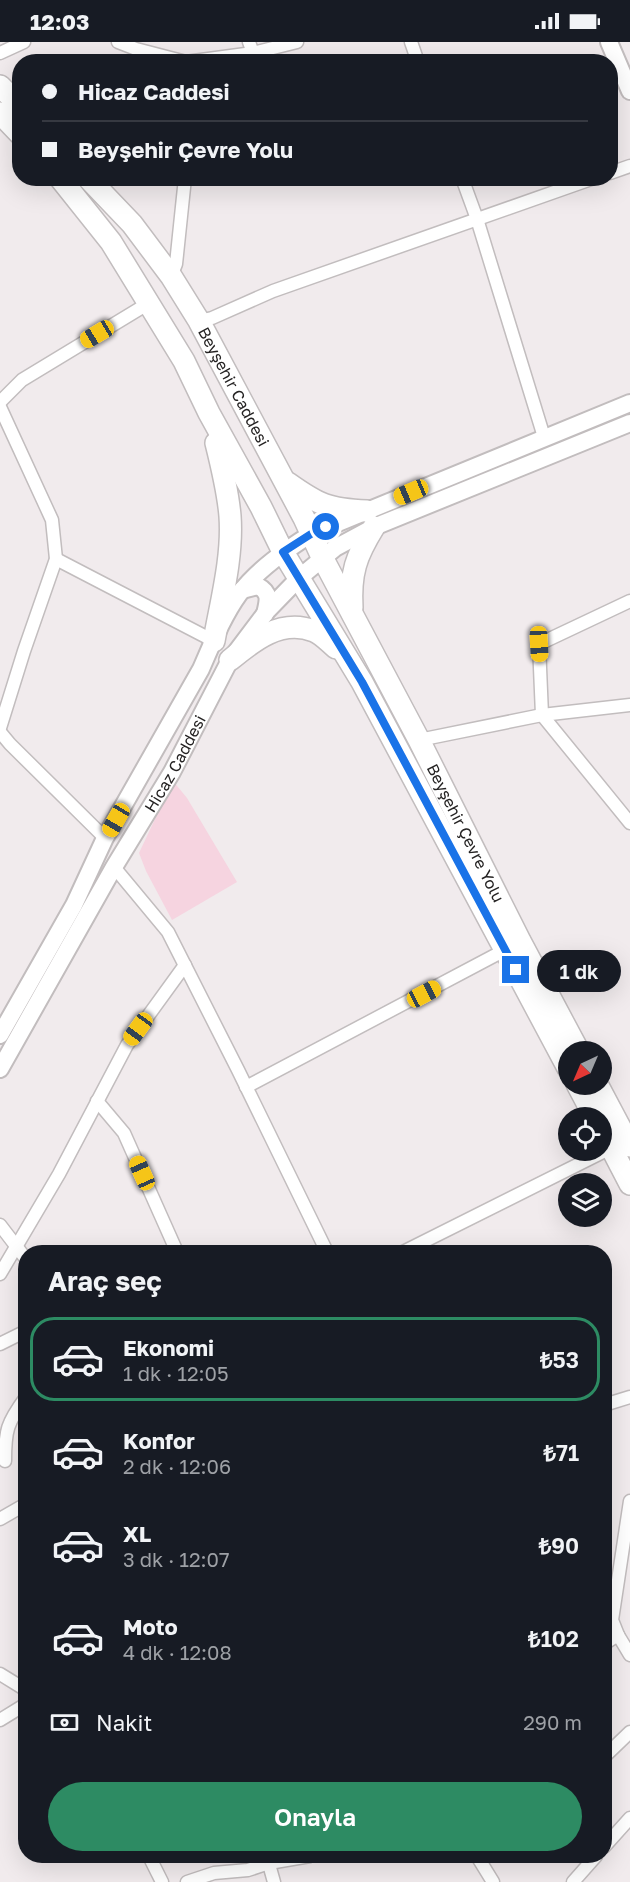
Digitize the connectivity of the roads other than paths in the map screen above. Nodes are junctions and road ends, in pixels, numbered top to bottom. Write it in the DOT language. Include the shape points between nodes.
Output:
graph roads {
  1 [pos="24,42"];
  2 [pos="118,42"];
  3 [pos="297,42"];
  4 [pos="251,48"];
  5 [pos="0,53"];
  6 [pos="155,54"];
  7 [pos="223,54"];
  8 [pos="618,63"];
  9 [pos="0,86"];
  10 [pos="630,91"];
  11 [pos="12,98"];
  12 [pos="0,113"];
  13 [pos="12,126"];
  14 [pos="66,186"];
  15 [pos="96,186"];
  16 [pos="184,186"];
  17 [pos="465,186"];
  18 [pos="571,186"];
  19 [pos="477,219"];
  20 [pos="171,276"];
  21 [pos="149,303"];
  22 [pos="199,321"];
  23 [pos="630,403"];
  24 [pos="0,404"];
  25 [pos="209,413"];
  26 [pos="630,423"];
  27 [pos="544,437"];
  28 [pos="285,481"];
  29 [pos="371,519"];
  30 [pos="311,534"];
  31 [pos="283,552"];
  32 [pos="322,557"];
  33 [pos="56,559"];
  34 [pos="299,578"];
  35 [pos="242,590"];
  36 [pos="630,601"];
  37 [pos="265,614"];
  38 [pos="352,614"];
  39 [pos="214,641"];
  40 [pos="346,656"];
  41 [pos="230,660"];
  42 [pos="630,705"];
  43 [pos="543,715"];
  44 [pos="0,730"];
  45 [pos="419,740"];
  46 [pos="630,823"];
  47 [pos="105,838"];
  48 [pos="114,867"];
  49 [pos="505,950"];
  50 [pos="185,965"];
  51 [pos="0,1035"];
  52 [pos="573,1041"];
  53 [pos="558,1049"];
  54 [pos="0,1069"];
  55 [pos="246,1087"];
  56 [pos="602,1095"];
  57 [pos="97,1101"];
  58 [pos="620,1140"];
  59 [pos="630,1184"];
  60 [pos="0,1225"];
  61 [pos="16,1245"];
  62 [pos="174,1245"];
  63 [pos="324,1245"];
  64 [pos="417,1245"];
  65 [pos="18,1248"];
  66 [pos="0,1274"];
  67 [pos="18,1335"];
  68 [pos="0,1344"];
  69 [pos="630,1397"];
  70 [pos="612,1403"];
  71 [pos="18,1408"];
  72 [pos="5,1461"];
  73 [pos="630,1501"];
  74 [pos="18,1509"];
  75 [pos="0,1519"];
  76 [pos="618,1635"];
  77 [pos="612,1639"];
  78 [pos="630,1655"];
  79 [pos="0,1674"];
  80 [pos="18,1685"];
  81 [pos="18,1709"];
  82 [pos="0,1720"];
  83 [pos="630,1732"];
  84 [pos="612,1749"];
  85 [pos="630,1818"];
  86 [pos="612,1838"];
  87 [pos="152,1863"];
  88 [pos="261,1863"];
  89 [pos="269,1863"];
  90 [pos="481,1863"];
  91 [pos="591,1863"];
  92 [pos="162,1882"];
  93 [pos="187,1882"];
  94 [pos="274,1882"];
  95 [pos="493,1882"];
  96 [pos="573,1882"];
  1 -- 5 [label="street"];
  2 -- 6 [label="street"];
  3 -- 4 [label="street"];
  4 -- 7 [label="street"];
  8 -- 10 [label="main road"];
  9 -- 11 [label="highway"];
  12 -- 13 [label="highway"];
  14 -- 21 [label="highway, Beyşehir Caddesi" via="111,242"];
  15 -- 20 [label="highway, Beyşehir Caddesi" via="132,224"];
  16 -- 20 [label="street" via="176,264"];
  17 -- 19 [label="street"];
  18 -- 19 [label="street"];
  19 -- 22 [label="street"];
  19 -- 27 [label="street"];
  20 -- 22 [label="highway, Beyşehir Caddesi"];
  21 -- 24 [label="street" via="22,380"];
  21 -- 25 [label="highway, Beyşehir Caddesi"];
  22 -- 28 [label="highway, Beyşehir Caddesi"];
  23 -- 27 [label="main road"];
  24 -- 33 [label="street" via="52,520"];
  25 -- 31 [label="highway, Beyşehir Caddesi"];
  25 -- 39 [label="highway" via="230,518 227,566"];
  26 -- 29 [label="main road"];
  27 -- 29 [label="main road"];
  28 -- 29 [label="highway" via="330,508"];
  28 -- 30 [label="highway, Beyşehir Caddesi"];
  29 -- 30 [label="main road, Hicaz Caddesi"];
  29 -- 32 [label="main road, Hicaz Caddesi"];
  29 -- 38 [label="highway" via="353,568"];
  30 -- 31 [label="main road, Hicaz Caddesi"];
  30 -- 32 [label="highway, Beyşehir Caddesi"];
  31 -- 34 [label="highway, Beyşehir Çevre Yolu"];
  31 -- 35 [label="main road, Hicaz Caddesi"];
  32 -- 34 [label="main road, Hicaz Caddesi"];
  32 -- 38 [label="highway, Beyşehir Caddesi"];
  33 -- 39 [label="street"];
  33 -- 44 [label="street"];
  34 -- 37 [label="main road, Hicaz Caddesi"];
  34 -- 40 [label="highway, Beyşehir Çevre Yolu"];
  35 -- 37 [label="main road" via="258,586 267,592"];
  35 -- 39 [label="main road, Hicaz Caddesi"];
  36 -- 43 [label="street" via="539,644"];
  37 -- 41 [label="main road, Hicaz Caddesi"];
  38 -- 45 [label="highway, Beyşehir Çevre Yolu"];
  39 -- 47 [label="main road, Hicaz Caddesi"];
  40 -- 41 [label="highway" via="315,631 296,627 271,631"];
  40 -- 49 [label="highway, Beyşehir Çevre Yolu"];
  41 -- 48 [label="main road, Hicaz Caddesi" via="172,772"];
  42 -- 43 [label="street"];
  43 -- 45 [label="street"];
  43 -- 46 [label="street"];
  44 -- 47 [label="street"];
  45 -- 52 [label="highway, Beyşehir Çevre Yolu"];
  47 -- 51 [label="main road, Hicaz Caddesi" via="74,905"];
  48 -- 50 [label="street" via="168,932"];
  48 -- 54 [label="main road, Hicaz Caddesi"];
  49 -- 53 [label="highway, Beyşehir Çevre Yolu"];
  49 -- 55 [label="street"];
  50 -- 55 [label="street"];
  50 -- 57 [label="street" via="127,1045"];
  55 -- 63 [label="street"];
  56 -- 58 [label="highway"];
  57 -- 61 [label="street"];
  57 -- 62 [label="street" via="124,1134"];
  58 -- 59 [label="highway"];
  58 -- 64 [label="street"];
  60 -- 61 [label="street"];
  61 -- 65 [label="street"];
  61 -- 66 [label="street"];
  67 -- 68 [label="street"];
  69 -- 70 [label="street"];
  71 -- 72 [label="street" via="5,1435"];
  73 -- 76 [label="street" via="612,1620"];
  74 -- 75 [label="street"];
  76 -- 77 [label="street"];
  76 -- 78 [label="street"];
  79 -- 80 [label="street"];
  81 -- 82 [label="street"];
  83 -- 84 [label="street"];
  85 -- 86 [label="street"];
  87 -- 92 [label="street"];
  88 -- 93 [label="street" via="248,1870 214,1873"];
  89 -- 94 [label="street"];
  90 -- 95 [label="street"];
  91 -- 96 [label="street"];
}
